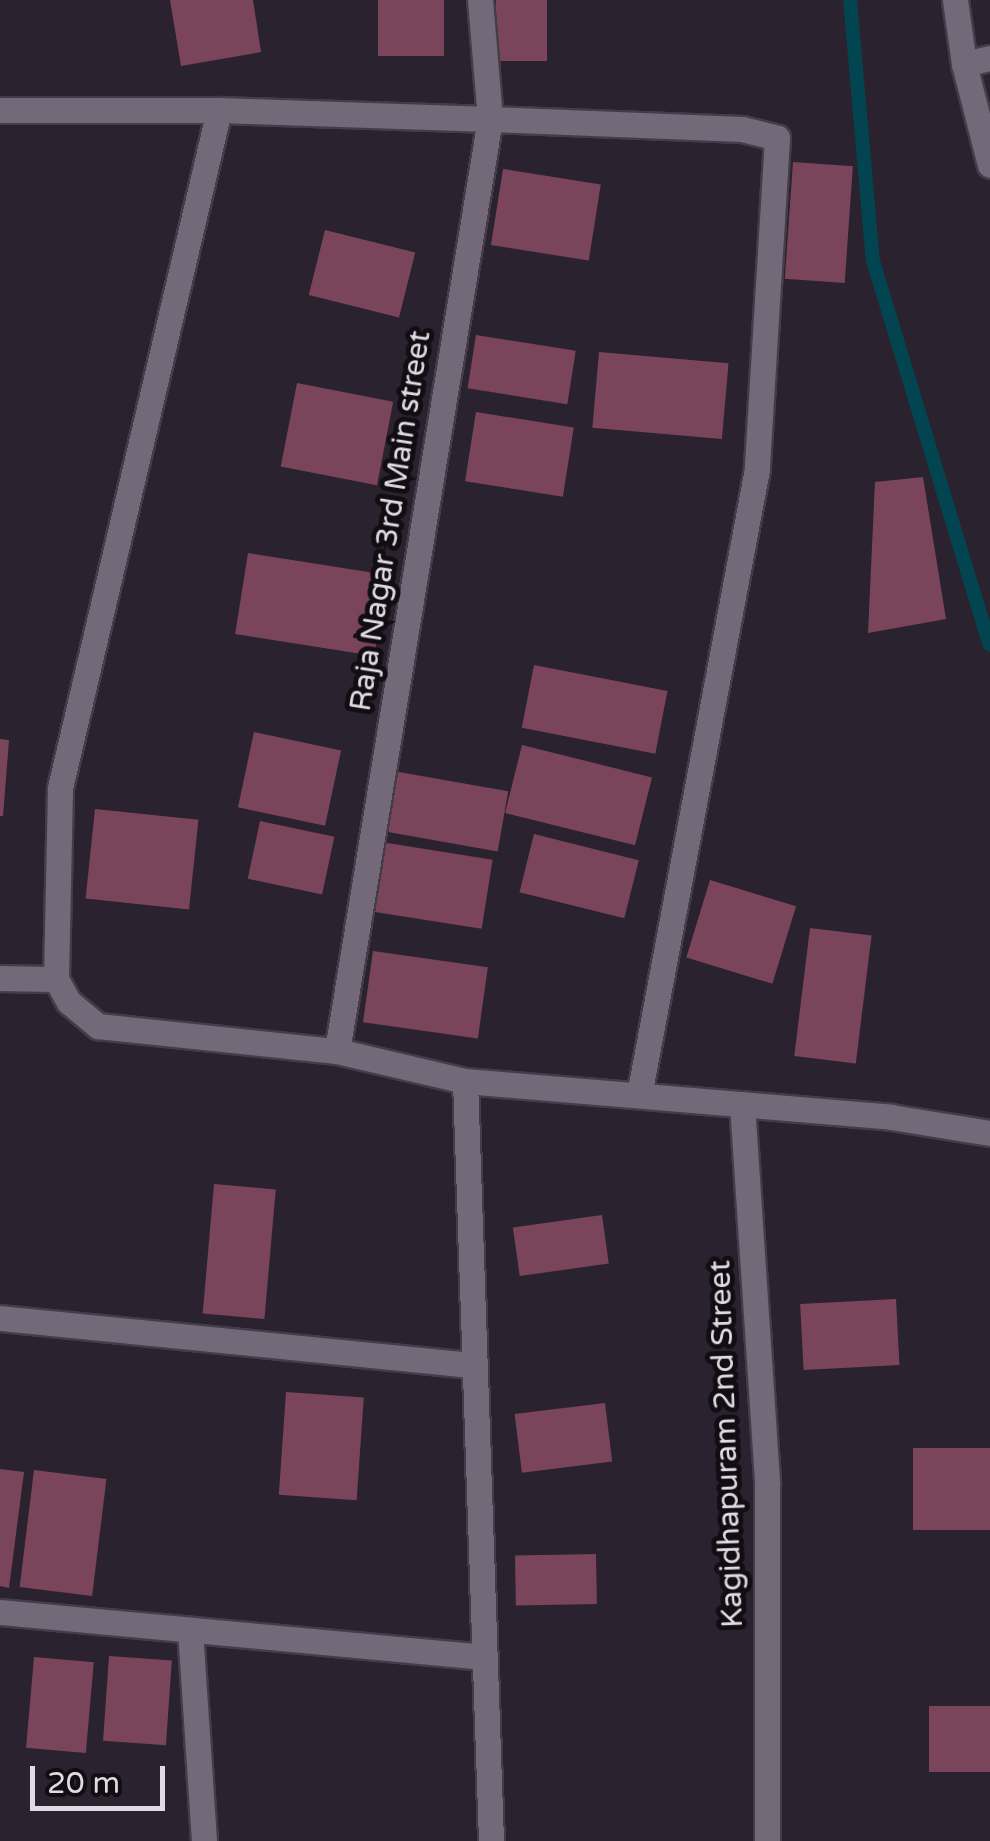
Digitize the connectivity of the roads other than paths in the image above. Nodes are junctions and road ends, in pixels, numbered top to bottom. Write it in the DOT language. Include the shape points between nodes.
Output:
graph roads {
  1 [pos="480,0"];
  2 [pos="955,0"];
  3 [pos="990,58"];
  4 [pos="964,64"];
  5 [pos="0,110"];
  6 [pos="219,110"];
  7 [pos="490,118"];
  8 [pos="990,165"];
  9 [pos="0,978"];
  10 [pos="56,979"];
  11 [pos="336,1051"];
  12 [pos="466,1081"];
  13 [pos="639,1096"];
  14 [pos="742,1104"];
  15 [pos="990,1133"];
  16 [pos="0,1318"];
  17 [pos="474,1365"];
  18 [pos="0,1612"];
  19 [pos="190,1630"];
  20 [pos="482,1657"];
  21 [pos="204,1841"];
  22 [pos="491,1841"];
  23 [pos="767,1841"];
  1 -- 7 [label="street, Raja Nagar 3rd Main street"];
  2 -- 4 [label="street"];
  3 -- 4 [label="street"];
  4 -- 8 [label="street"];
  5 -- 6 [label="street"];
  6 -- 7 [label="street"];
  6 -- 10 [label="street" via="60,788"];
  7 -- 11 [label="street, Raja Nagar 3rd Main street"];
  7 -- 13 [label="street" via="742,129 778,138 758,469"];
  9 -- 10 [label="street"];
  10 -- 11 [label="street" via="69,1002 98,1026"];
  11 -- 12 [label="street"];
  12 -- 13 [label="street"];
  12 -- 17 [label="street"];
  13 -- 14 [label="street"];
  14 -- 15 [label="street"];
  14 -- 23 [label="street, Kagidhapuram 2nd Street" via="768,1484"];
  16 -- 17 [label="street"];
  17 -- 20 [label="street"];
  18 -- 19 [label="street"];
  19 -- 20 [label="street"];
  19 -- 21 [label="street"];
  20 -- 22 [label="street"];
}
